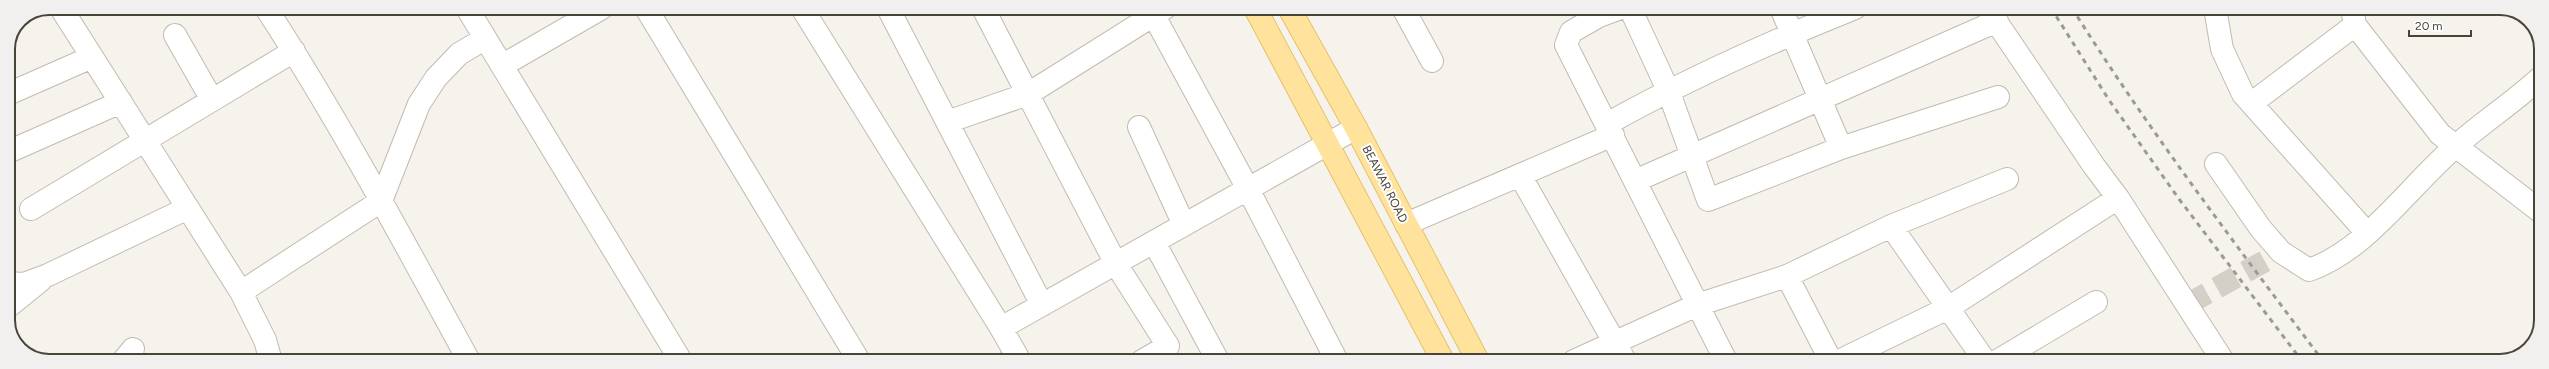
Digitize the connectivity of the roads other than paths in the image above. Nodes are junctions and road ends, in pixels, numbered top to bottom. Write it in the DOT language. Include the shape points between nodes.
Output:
graph roads {
  1 [pos="65,15"];
  2 [pos="271,15"];
  3 [pos="471,15"];
  4 [pos="590,15"];
  5 [pos="650,15"];
  6 [pos="806,15"];
  7 [pos="892,15"];
  8 [pos="987,15"];
  9 [pos="1153,15"];
  10 [pos="1161,15"];
  11 [pos="1259,15"];
  12 [pos="1293,15"];
  13 [pos="1407,15"];
  14 [pos="1593,15"];
  15 [pos="1633,15"];
  16 [pos="1784,15"];
  17 [pos="1838,15"];
  18 [pos="1992,15"];
  19 [pos="2216,15"];
  20 [pos="2353,17"];
  21 [pos="1792,34"];
  22 [pos="175,35"];
  23 [pos="484,39"];
  24 [pos="294,51"];
  25 [pos="92,57"];
  26 [pos="1432,61"];
  27 [pos="503,65"];
  28 [pos="2534,89"];
  29 [pos="1668,90"];
  30 [pos="15,91"];
  31 [pos="1028,94"];
  32 [pos="1998,97"];
  33 [pos="1819,98"];
  34 [pos="212,100"];
  35 [pos="121,102"];
  36 [pos="2252,103"];
  37 [pos="947,122"];
  38 [pos="1139,127"];
  39 [pos="1356,128"];
  40 [pos="1610,130"];
  41 [pos="145,140"];
  42 [pos="1327,144"];
  43 [pos="2456,146"];
  44 [pos="1841,148"];
  45 [pos="15,149"];
  46 [pos="1691,155"];
  47 [pos="2216,164"];
  48 [pos="1521,177"];
  49 [pos="2007,179"];
  50 [pos="1634,181"];
  51 [pos="1248,189"];
  52 [pos="2118,198"];
  53 [pos="381,201"];
  54 [pos="2534,207"];
  55 [pos="188,208"];
  56 [pos="31,209"];
  57 [pos="1406,224"];
  58 [pos="1184,225"];
  59 [pos="1891,226"];
  60 [pos="2367,233"];
  61 [pos="1154,242"];
  62 [pos="1116,264"];
  63 [pos="48,275"];
  64 [pos="1787,276"];
  65 [pos="15,283"];
  66 [pos="241,292"];
  67 [pos="15,301"];
  68 [pos="2096,302"];
  69 [pos="1042,305"];
  70 [pos="1697,305"];
  71 [pos="1948,308"];
  72 [pos="1000,328"];
  73 [pos="1620,352"];
  74 [pos="269,354"];
  75 [pos="465,354"];
  76 [pos="677,354"];
  77 [pos="855,354"];
  78 [pos="1016,354"];
  79 [pos="1154,354"];
  80 [pos="1214,354"];
  81 [pos="1333,354"];
  82 [pos="1439,354"];
  83 [pos="1474,354"];
  84 [pos="1610,354"];
  85 [pos="1722,354"];
  86 [pos="1827,354"];
  87 [pos="1854,354"];
  88 [pos="1980,354"];
  89 [pos="2009,354"];
  90 [pos="2216,354"];
  1 -- 25 [label="street"];
  2 -- 24 [label="street"];
  3 -- 23 [label="street"];
  4 -- 27 [label="street"];
  5 -- 77 [label="street"];
  6 -- 72 [label="street"];
  7 -- 37 [label="street"];
  8 -- 31 [label="street"];
  9 -- 31 [label="street"];
  10 -- 51 [label="street"];
  11 -- 42 [label="main road"];
  12 -- 39 [label="main road, BEAWAR ROAD"];
  13 -- 26 [label="street"];
  14 -- 40 [label="street" via="1571,32 1566,45"];
  15 -- 29 [label="street"];
  16 -- 21 [label="street"];
  17 -- 21 [label="street"];
  18 -- 33 [label="street"];
  18 -- 52 [label="street"];
  19 -- 36 [label="street" via="2222,49 2243,94"];
  20 -- 36 [label="street"];
  20 -- 43 [label="street" via="2440,134"];
  21 -- 29 [label="street"];
  21 -- 33 [label="street"];
  22 -- 34 [label="street"];
  23 -- 27 [label="street"];
  23 -- 53 [label="street" via="459,54 436,78 419,104"];
  24 -- 34 [label="street"];
  24 -- 53 [label="street"];
  25 -- 30 [label="street"];
  25 -- 35 [label="street"];
  27 -- 76 [label="street"];
  28 -- 43 [label="street"];
  29 -- 40 [label="street"];
  29 -- 46 [label="street"];
  31 -- 37 [label="street"];
  31 -- 62 [label="street"];
  32 -- 44 [label="street"];
  33 -- 44 [label="street"];
  33 -- 46 [label="street"];
  34 -- 41 [label="street"];
  35 -- 41 [label="street"];
  35 -- 45 [label="street"];
  36 -- 60 [label="street"];
  37 -- 69 [label="street"];
  38 -- 58 [label="street"];
  39 -- 42 [label="street"];
  39 -- 57 [label="main road, BEAWAR ROAD"];
  40 -- 48 [label="street"];
  40 -- 50 [label="street"];
  41 -- 55 [label="street"];
  41 -- 56 [label="street"];
  42 -- 51 [label="street"];
  42 -- 82 [label="main road"];
  43 -- 54 [label="street"];
  43 -- 60 [label="street"];
  44 -- 46 [label="street" via="1708,200"];
  46 -- 50 [label="street"];
  47 -- 60 [label="street" via="2261,229 2281,252 2309,270 2325,265"];
  48 -- 57 [label="street"];
  48 -- 73 [label="street"];
  49 -- 59 [label="street"];
  50 -- 70 [label="street"];
  51 -- 58 [label="street"];
  51 -- 81 [label="street"];
  52 -- 71 [label="street"];
  52 -- 90 [label="street" via="2188,304"];
  53 -- 66 [label="street"];
  53 -- 75 [label="street"];
  55 -- 63 [label="street"];
  55 -- 66 [label="street"];
  57 -- 83 [label="main road, BEAWAR ROAD"];
  58 -- 61 [label="street"];
  59 -- 64 [label="street"];
  59 -- 71 [label="street"];
  61 -- 62 [label="street"];
  61 -- 80 [label="street"];
  62 -- 69 [label="street"];
  62 -- 79 [label="street" via="1168,346"];
  63 -- 65 [label="street" via="24,284"];
  63 -- 67 [label="street"];
  64 -- 70 [label="street"];
  64 -- 86 [label="street"];
  66 -- 74 [label="street" via="265,340"];
  68 -- 89 [label="street"];
  69 -- 72 [label="street"];
  70 -- 73 [label="street"];
  70 -- 85 [label="street"];
  71 -- 87 [label="street"];
  71 -- 88 [label="street"];
  72 -- 78 [label="street"];
  73 -- 84 [label="street"];
}
